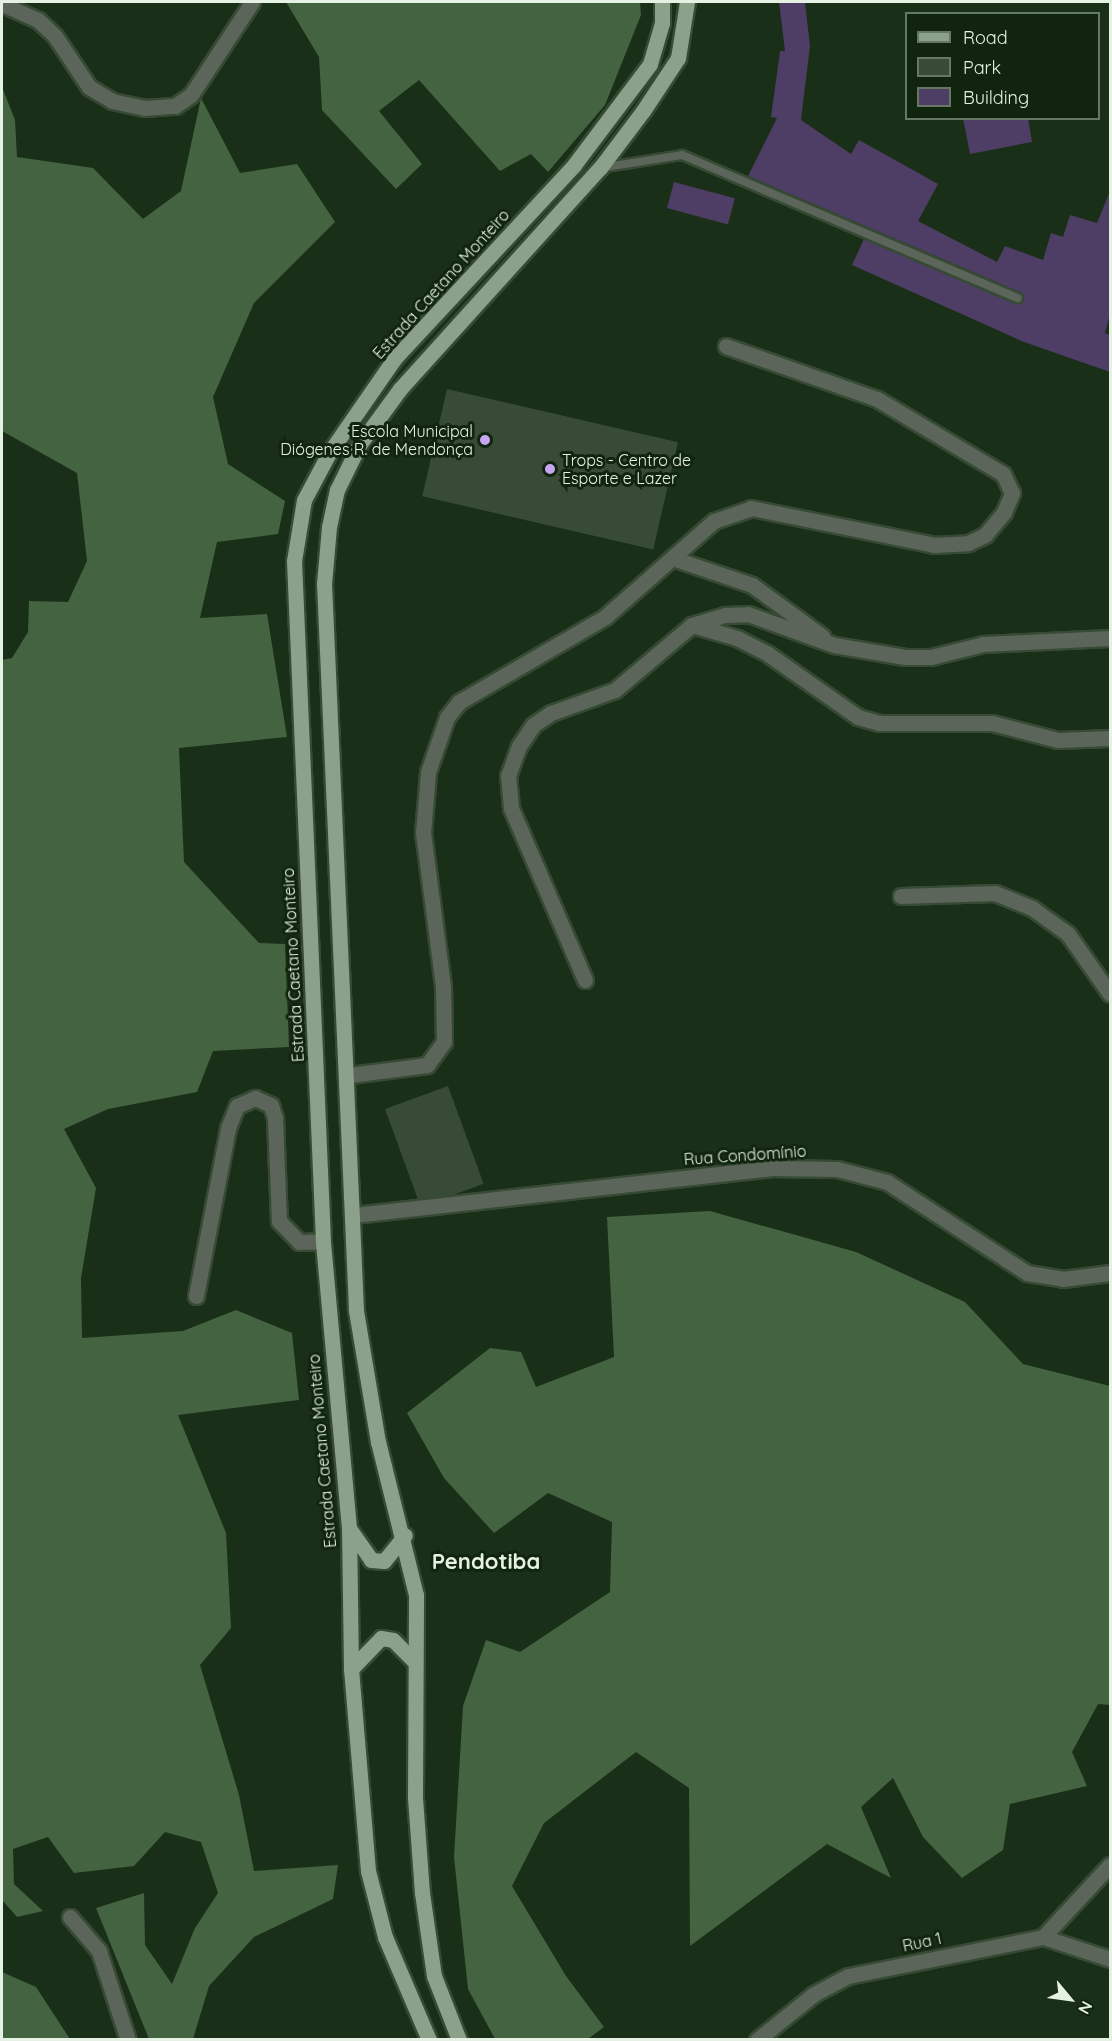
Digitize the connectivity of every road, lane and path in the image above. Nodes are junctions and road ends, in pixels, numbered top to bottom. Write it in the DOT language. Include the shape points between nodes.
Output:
graph roads {
  1 [pos="252,2"];
  2 [pos="662,2"];
  3 [pos="687,2"];
  4 [pos="2,4"];
  5 [pos="600,168"];
  6 [pos="1018,298"];
  7 [pos="726,346"];
  8 [pos="675,559"];
  9 [pos="692,625"];
  10 [pos="1110,638"];
  11 [pos="834,645"];
  12 [pos="1110,738"];
  13 [pos="902,896"];
  14 [pos="585,980"];
  15 [pos="1110,994"];
  16 [pos="350,1075"];
  17 [pos="354,1215"];
  18 [pos="323,1241"];
  19 [pos="1110,1273"];
  20 [pos="196,1296"];
  21 [pos="349,1528"];
  22 [pos="405,1534"];
  23 [pos="414,1661"];
  24 [pos="351,1669"];
  25 [pos="1110,1865"];
  26 [pos="70,1917"];
  27 [pos="1043,1937"];
  28 [pos="1110,1959"];
  29 [pos="128,2040"];
  30 [pos="429,2040"];
  31 [pos="459,2040"];
  32 [pos="757,2040"];
  1 -- 4 [label="street" via="190,95 175,106 144,108 112,101 89,87 55,36 38,20"];
  2 -- 18 [label="main road, Estrada Caetano Monteiro" via="663,23 650,64 574,165 394,359 329,453 304,500 294,561 295,654"];
  3 -- 5 [label="main road" via="678,58"];
  5 -- 6 [label="lane" via="682,155"];
  5 -- 16 [label="main road" via="400,389 359,445 337,490 324,584"];
  7 -- 8 [label="street" via="877,399 1003,474 1012,493 986,535 968,543 934,545 751,508 714,521"];
  8 -- 11 [label="street" via="752,585"];
  8 -- 16 [label="street" via="604,617 486,684 447,717 428,772 423,833 443,986 444,1042 427,1065"];
  9 -- 11 [label="street" via="748,614"];
  9 -- 12 [label="street" via="737,638 768,654 858,717 879,723 992,723 1058,740"];
  9 -- 14 [label="street" via="615,690 551,713 533,725 508,776 510,808"];
  10 -- 11 [label="street" via="983,644 931,657"];
  13 -- 15 [label="street" via="995,893 1032,908 1068,934"];
  16 -- 17 [label="main road"];
  17 -- 19 [label="street, Rua Condomínio" via="759,1169 837,1168 887,1182 1026,1273 1063,1279"];
  17 -- 22 [label="main road" via="359,1343 378,1442"];
  18 -- 20 [label="street" via="299,1242 279,1221 275,1118 271,1105 255,1098 237,1106 228,1128"];
  18 -- 21 [label="main road, Estrada Caetano Monteiro"];
  21 -- 22 [label="main road" via="371,1560 389,1557"];
  21 -- 24 [label="main road, Estrada Caetano Monteiro"];
  22 -- 23 [label="main road" via="416,1595"];
  23 -- 24 [label="main road" via="393,1640 381,1638"];
  23 -- 31 [label="main road" via="422,1893 434,1976"];
  24 -- 30 [label="main road, Estrada Caetano Monteiro" via="368,1871 385,1937"];
  25 -- 27 [label="street"];
  26 -- 29 [label="street" via="99,1951"];
  27 -- 28 [label="street, Rua 1"];
  27 -- 32 [label="street, Rua 1" via="848,1976 814,1994"];
}
